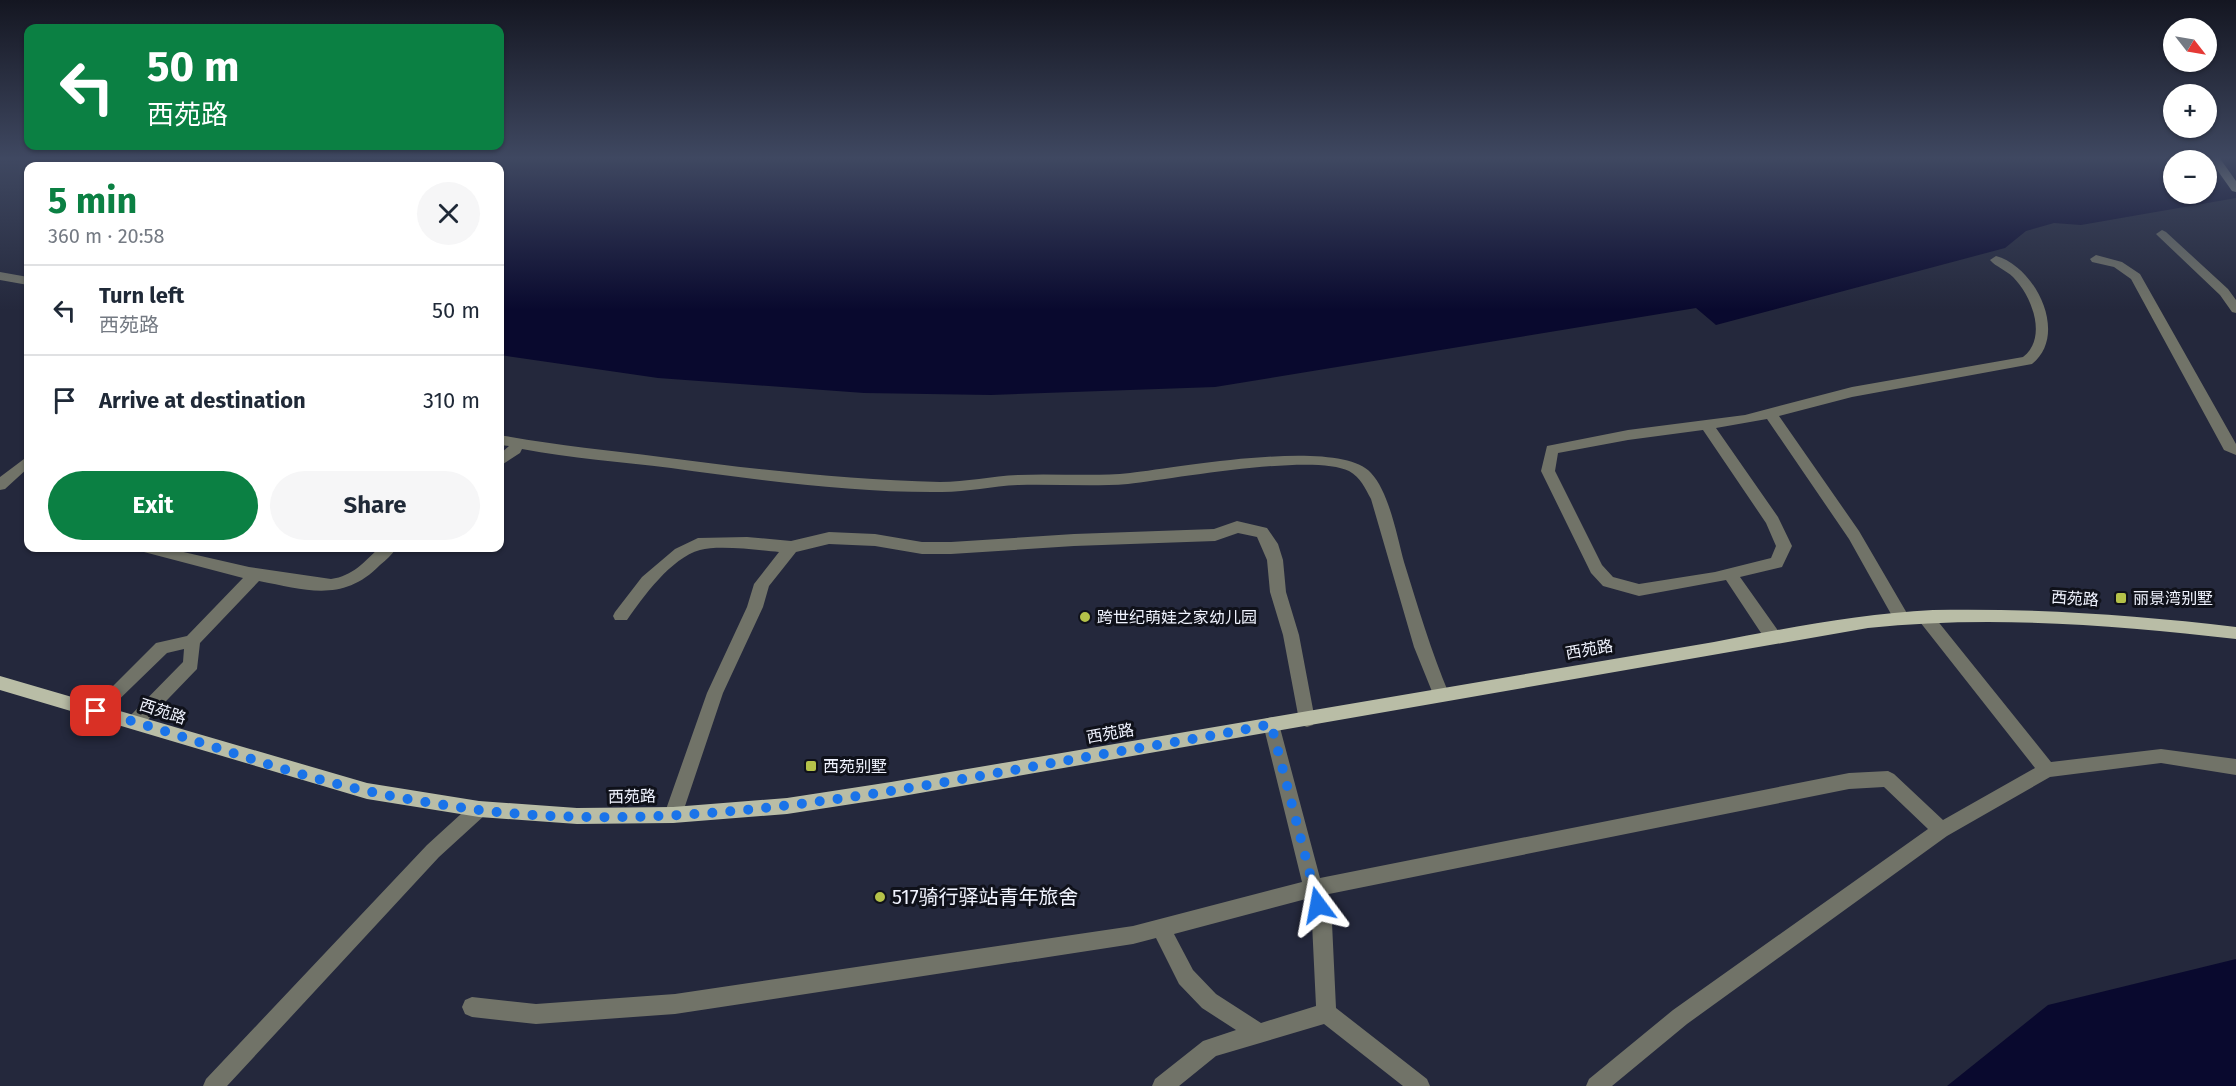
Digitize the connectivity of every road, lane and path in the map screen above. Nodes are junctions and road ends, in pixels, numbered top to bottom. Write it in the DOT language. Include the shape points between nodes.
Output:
graph roads {
  1 [pos="2162,234"];
  2 [pos="2097,259"];
  3 [pos="1996,260"];
  4 [pos="0,276"];
  5 [pos="24,280"];
  6 [pos="2236,309"];
  7 [pos="1772,414"];
  8 [pos="1707,426"];
  9 [pos="504,441"];
  10 [pos="516,443"];
  11 [pos="2236,450"];
  12 [pos="504,458"];
  13 [pos="24,464"];
  14 [pos="0,485"];
  15 [pos="791,547"];
  16 [pos="165,552"];
  17 [pos="383,552"];
  18 [pos="1729,573"];
  19 [pos="255,575"];
  20 [pos="621,616"];
  21 [pos="1926,618"];
  22 [pos="1902,619"];
  23 [pos="2236,633"];
  24 [pos="1773,637"];
  25 [pos="192,641"];
  26 [pos="0,683"];
  27 [pos="1441,694"];
  28 [pos="96,711"];
  29 [pos="1307,720"];
  30 [pos="135,722"];
  31 [pos="1271,724"];
  32 [pos="2236,767"];
  33 [pos="2047,770"];
  34 [pos="479,810"];
  35 [pos="673,815"];
  36 [pos="1941,830"];
  37 [pos="1314,888"];
  38 [pos="1161,928"];
  39 [pos="472,1007"];
  40 [pos="1326,1013"];
  41 [pos="1259,1033"];
  42 [pos="213,1086"];
  43 [pos="1162,1086"];
  44 [pos="1420,1086"];
  45 [pos="1596,1086"];
  1 -- 6 [label="street" via="2224,292"];
  2 -- 11 [label="street" via="2126,268 2136,278 2229,447"];
  3 -- 7 [label="street" via="2020,278 2037,311 2043,333 2039,351 2027,361 1852,392"];
  4 -- 5 [label="street"];
  7 -- 8 [label="street"];
  7 -- 22 [label="street" via="1854,535"];
  8 -- 18 [label="street" via="1761,502 1784,546 1777,563"];
  8 -- 18 [label="street" via="1552,449 1548,471 1582,544 1608,582 1639,591 1716,579"];
  9 -- 10 [label="street"];
  10 -- 12 [label="street"];
  10 -- 27 [label="street" via="739,472 943,487 1018,480 1125,479 1280,461 1351,466 1366,476 1378,499 1422,647"];
  13 -- 14 [label="street"];
  15 -- 20 [label="street" via="698,544 680,553 647,581"];
  15 -- 29 [label="street" via="829,538 951,548 1215,535 1237,527 1262,532 1275,560 1278,592 1291,634"];
  15 -- 35 [label="street" via="762,584 715,693"];
  16 -- 19 [label="street"];
  17 -- 19 [label="street" via="347,583 326,586"];
  18 -- 24 [label="street"];
  19 -- 25 [label="street"];
  21 -- 22 [label="main road, 西苑路"];
  21 -- 23 [label="main road, 西苑路" via="2056,616"];
  21 -- 33 [label="street"];
  22 -- 24 [label="main road, 西苑路"];
  24 -- 27 [label="main road, 西苑路"];
  25 -- 28 [label="street" via="162,648"];
  25 -- 30 [label="street" via="191,664"];
  26 -- 28 [label="main road, 西苑路"];
  27 -- 29 [label="main road, 西苑路"];
  28 -- 30 [label="main road, 西苑路"];
  29 -- 31 [label="main road, 西苑路"];
  30 -- 34 [label="main road, 西苑路" via="367,791"];
  31 -- 35 [label="main road, 西苑路" via="787,806"];
  31 -- 37 [label="street"];
  32 -- 33 [label="street" via="2161,756"];
  33 -- 36 [label="street"];
  34 -- 35 [label="main road, 西苑路" via="577,816"];
  34 -- 42 [label="street" via="433,851"];
  36 -- 37 [label="street" via="1888,779 1849,781"];
  36 -- 45 [label="street" via="1680,1017"];
  37 -- 38 [label="street"];
  37 -- 40 [label="street" via="1322,923"];
  38 -- 39 [label="street" via="675,1004 536,1014"];
  38 -- 41 [label="street" via="1185,977 1209,1000"];
  40 -- 41 [label="street"];
  40 -- 44 [label="street"];
  41 -- 43 [label="street" via="1210,1048"];
}
